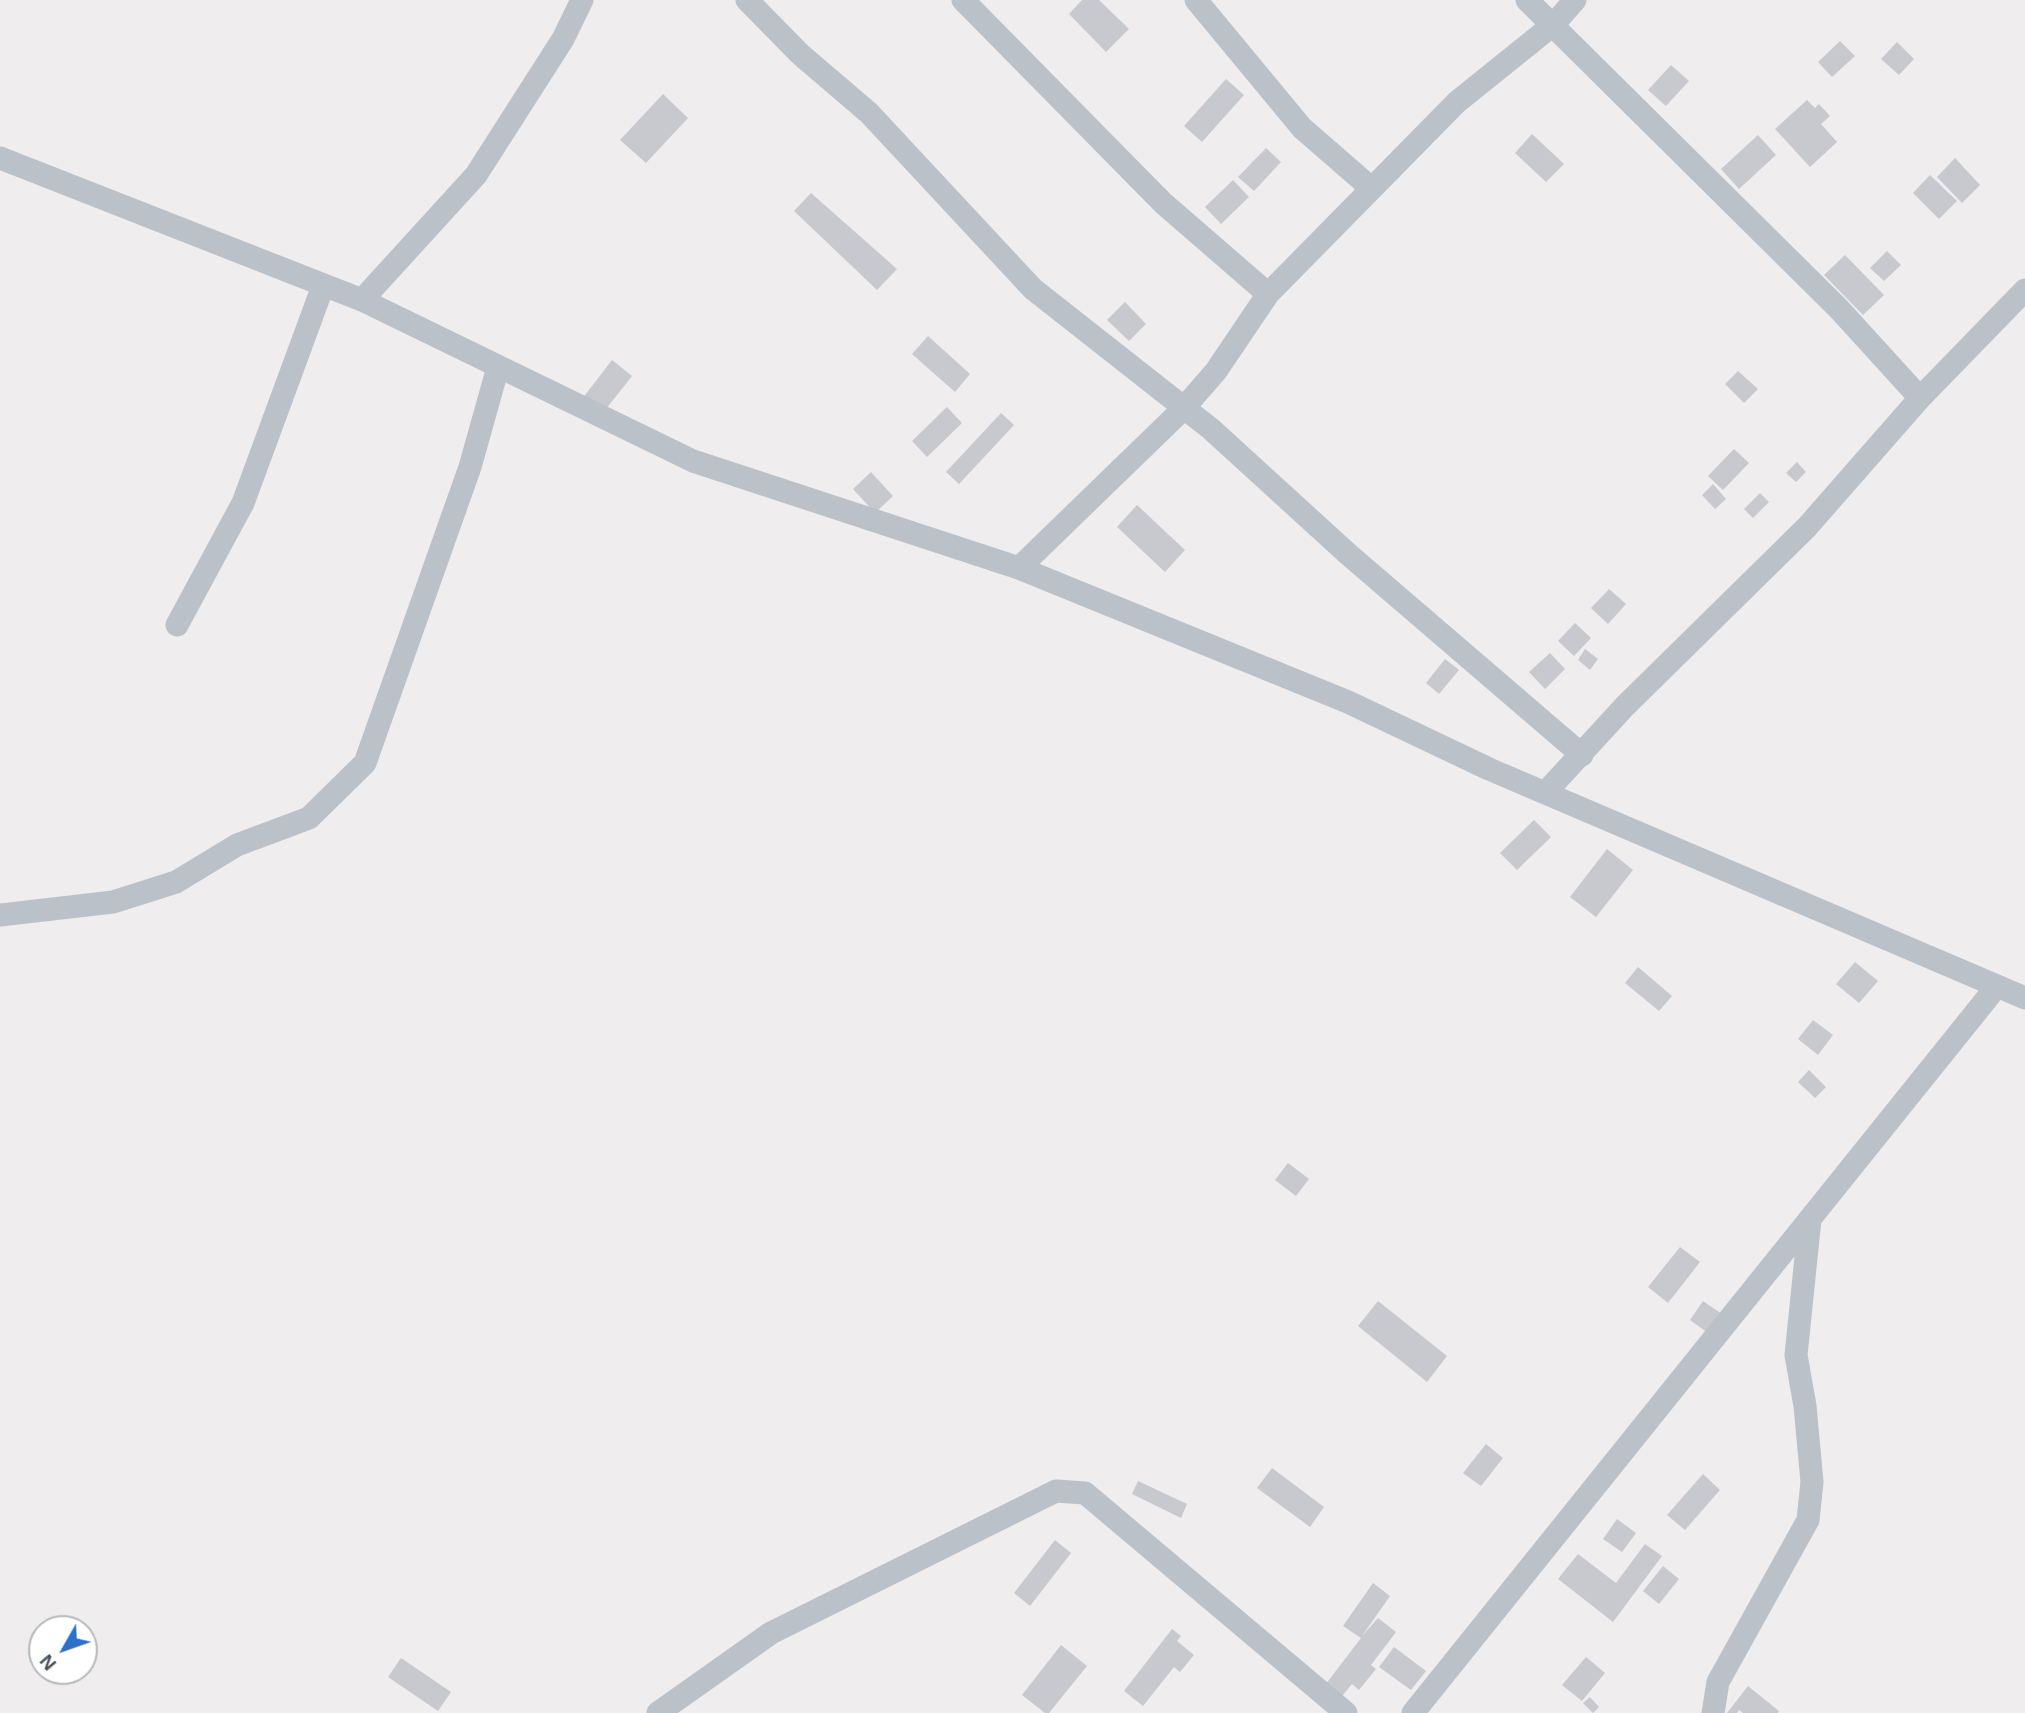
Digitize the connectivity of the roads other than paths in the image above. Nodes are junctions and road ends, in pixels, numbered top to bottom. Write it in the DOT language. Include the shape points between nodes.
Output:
graph roads {
  1 [pos="582,0"];
  2 [pos="747,0"];
  3 [pos="1196,0"];
  4 [pos="1527,0"];
  5 [pos="1575,0"];
  6 [pos="967,1"];
  7 [pos="1554,24"];
  8 [pos="0,158"];
  9 [pos="1371,188"];
  10 [pos="323,286"];
  11 [pos="2025,290"];
  12 [pos="1268,294"];
  13 [pos="362,300"];
  14 [pos="498,367"];
  15 [pos="1920,398"];
  16 [pos="1183,409"];
  17 [pos="1019,568"];
  18 [pos="177,625"];
  19 [pos="1582,755"];
  20 [pos="1546,792"];
  21 [pos="0,915"];
  22 [pos="1997,986"];
  23 [pos="2025,998"];
  24 [pos="1810,1219"];
  25 [pos="658,1713"];
  26 [pos="1346,1713"];
  27 [pos="1413,1713"];
  28 [pos="1713,1713"];
  1 -- 13 [label="street" via="476,175"];
  2 -- 16 [label="street" via="800,54 869,113 1033,289"];
  3 -- 9 [label="street" via="1302,128"];
  4 -- 7 [label="street"];
  5 -- 7 [label="street"];
  6 -- 12 [label="street" via="1163,203"];
  7 -- 9 [label="street" via="1458,103"];
  7 -- 15 [label="street" via="1620,96 1839,309"];
  8 -- 10 [label="street"];
  9 -- 12 [label="street"];
  10 -- 13 [label="street"];
  10 -- 18 [label="street" via="243,503"];
  11 -- 15 [label="street"];
  12 -- 16 [label="street" via="1216,371"];
  13 -- 14 [label="street"];
  14 -- 17 [label="street" via="693,461"];
  14 -- 21 [label="street" via="470,467 365,763 309,818 237,845 176,882 113,902"];
  15 -- 19 [label="street" via="1807,527 1625,706"];
  16 -- 17 [label="street"];
  16 -- 19 [label="street"];
  17 -- 20 [label="street" via="1348,702"];
  19 -- 20 [label="street"];
  20 -- 22 [label="street"];
  22 -- 23 [label="street"];
  22 -- 24 [label="street"];
  24 -- 27 [label="street"];
  24 -- 28 [label="street" via="1796,1355 1812,1482 1808,1520 1718,1682"];
  25 -- 26 [label="street" via="771,1633 1056,1491 1084,1493"];
}
